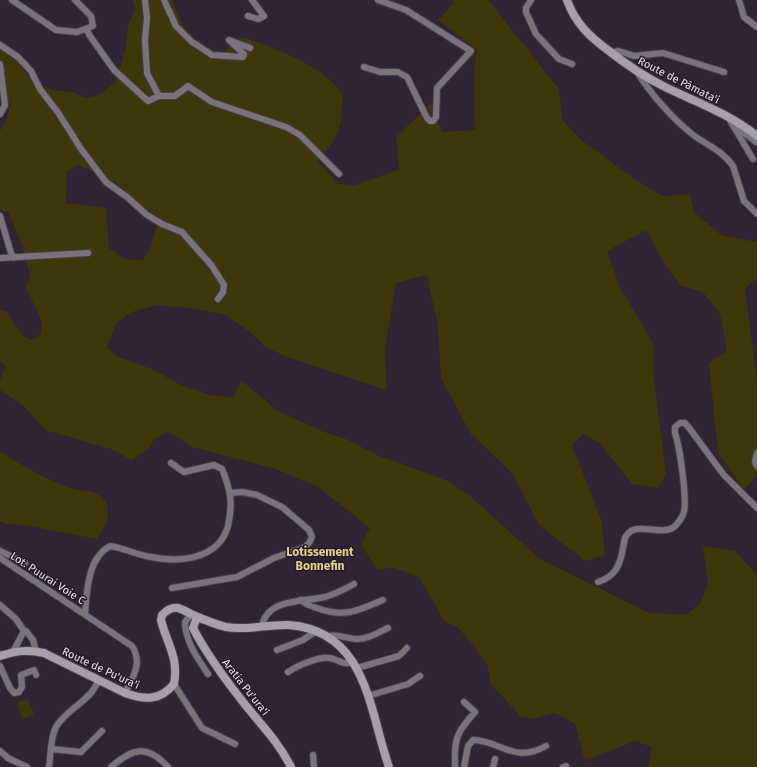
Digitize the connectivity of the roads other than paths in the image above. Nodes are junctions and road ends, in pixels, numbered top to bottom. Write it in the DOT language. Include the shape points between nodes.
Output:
graph roads {
  1 [pos="12,0"];
  2 [pos="75,0"];
  3 [pos="145,0"];
  4 [pos="164,0"];
  5 [pos="252,0"];
  6 [pos="378,0"];
  7 [pos="531,0"];
  8 [pos="567,0"];
  9 [pos="739,0"];
  10 [pos="248,16"];
  11 [pos="757,28"];
  12 [pos="87,30"];
  13 [pos="0,45"];
  14 [pos="250,48"];
  15 [pos="611,53"];
  16 [pos="0,64"];
  17 [pos="572,64"];
  18 [pos="364,67"];
  19 [pos="637,72"];
  20 [pos="724,72"];
  21 [pos="159,96"];
  22 [pos="0,114"];
  23 [pos="729,119"];
  24 [pos="748,129"];
  25 [pos="757,131"];
  26 [pos="756,139"];
  27 [pos="753,159"];
  28 [pos="339,174"];
  29 [pos="757,214"];
  30 [pos="0,216"];
  31 [pos="88,253"];
  32 [pos="0,258"];
  33 [pos="14,258"];
  34 [pos="218,299"];
  35 [pos="757,453"];
  36 [pos="171,462"];
  37 [pos="757,466"];
  38 [pos="231,493"];
  39 [pos="757,508"];
  40 [pos="0,551"];
  41 [pos="0,558"];
  42 [pos="25,563"];
  43 [pos="598,582"];
  44 [pos="354,584"];
  45 [pos="172,588"];
  46 [pos="301,600"];
  47 [pos="383,600"];
  48 [pos="0,605"];
  49 [pos="188,613"];
  50 [pos="85,614"];
  51 [pos="197,617"];
  52 [pos="262,626"];
  53 [pos="388,628"];
  54 [pos="24,631"];
  55 [pos="316,631"];
  56 [pos="327,636"];
  57 [pos="407,648"];
  58 [pos="277,650"];
  59 [pos="36,651"];
  60 [pos="14,652"];
  61 [pos="0,656"];
  62 [pos="356,665"];
  63 [pos="0,666"];
  64 [pos="288,672"];
  65 [pos="208,674"];
  66 [pos="36,675"];
  67 [pos="420,676"];
  68 [pos="98,681"];
  69 [pos="174,684"];
  70 [pos="126,693"];
  71 [pos="368,696"];
  72 [pos="464,702"];
  73 [pos="102,731"];
  74 [pos="235,744"];
  75 [pos="546,746"];
  76 [pos="51,749"];
  77 [pos="0,751"];
  78 [pos="314,755"];
  79 [pos="495,759"];
  80 [pos="27,767"];
  81 [pos="49,767"];
  82 [pos="111,767"];
  83 [pos="168,767"];
  84 [pos="290,767"];
  85 [pos="314,767"];
  86 [pos="389,767"];
  87 [pos="455,767"];
  88 [pos="464,767"];
  89 [pos="493,767"];
  1 -- 12 [label="street" via="56,30"];
  2 -- 12 [label="street" via="91,16 93,26"];
  3 -- 21 [label="street" via="147,73"];
  4 -- 14 [label="street" via="176,26 192,42 212,54 243,57 244,54 229,40"];
  5 -- 10 [label="street" via="264,16"];
  6 -- 18 [label="street" via="406,10 471,51 437,88 436,117 433,121 427,118 407,77 398,72 380,72"];
  7 -- 17 [label="street" via="526,12 536,34 559,59"];
  8 -- 15 [label="main road, Route de Pāmata'i" via="579,24"];
  9 -- 11 [label="street" via="744,17"];
  12 -- 21 [label="street" via="114,70 142,97 148,101"];
  13 -- 34 [label="street" via="31,70 40,89 106,182 128,197 147,215 182,232 212,266 224,285 224,292"];
  15 -- 19 [label="main road, Route de Pāmata'i"];
  15 -- 20 [label="street" via="619,51 634,56 663,53"];
  16 -- 22 [label="street" via="5,105"];
  19 -- 23 [label="main road, Route de Pāmata'i"];
  19 -- 29 [label="street" via="653,94 692,134 722,153 729,161 744,201"];
  21 -- 28 [label="street" via="175,96 188,86 212,102 286,127 300,135"];
  23 -- 24 [label="main road, Route de Pāmata'i"];
  23 -- 26 [label="street"];
  23 -- 27 [label="street"];
  24 -- 25 [label="street"];
  24 -- 26 [label="main road, Route de Pāmata'i"];
  30 -- 33 [label="street"];
  31 -- 33 [label="street"];
  32 -- 33 [label="street"];
  35 -- 37 [label="street"];
  36 -- 38 [label="street, Lot. Puurai Voie C" via="184,472 218,466 222,469"];
  38 -- 45 [label="street" via="256,495 282,507 309,530 312,537 309,543 237,577"];
  38 -- 50 [label="street, Lot. Puurai Voie C" via="226,534 217,547 209,552 189,558 171,559 152,557 110,546 105,549 97,559 88,579"];
  39 -- 43 [label="street" via="723,474 685,423 680,423 675,433 682,474 684,513 670,529 631,530 625,537 617,570 612,576"];
  40 -- 42 [label="street, Lot. Puurai Voie C"];
  41 -- 50 [label="street, Lot. Puurai Voie C"];
  44 -- 46 [label="street" via="326,597"];
  46 -- 47 [label="street" via="304,604 343,614"];
  46 -- 52 [label="street" via="271,610 263,620"];
  48 -- 54 [label="street" via="16,618"];
  49 -- 51 [label="main road"];
  49 -- 65 [label="street" via="185,629"];
  49 -- 69 [label="main road" via="173,608 162,615 164,633 176,665"];
  50 -- 70 [label="street, Lot. Puurai Voie C" via="132,646 136,653 138,663"];
  51 -- 52 [label="main road" via="226,627"];
  51 -- 84 [label="main road, Aratia Pu'ura'i" via="193,628 210,659 282,748"];
  52 -- 55 [label="main road" via="289,625"];
  53 -- 56 [label="street" via="358,639 338,634"];
  54 -- 59 [label="street" via="30,636"];
  54 -- 60 [label="street"];
  55 -- 56 [label="main road"];
  55 -- 58 [label="street" via="303,640"];
  56 -- 62 [label="main road" via="342,648"];
  57 -- 62 [label="street" via="399,656"];
  59 -- 60 [label="main road, Route de Pu'ura'i"];
  59 -- 68 [label="main road, Route de Pu'ura'i"];
  60 -- 61 [label="main road, Route de Pu'ura'i"];
  62 -- 64 [label="street" via="329,658 309,662"];
  62 -- 71 [label="main road"];
  63 -- 66 [label="street" via="14,693 19,692 22,687 21,675 34,670"];
  67 -- 71 [label="street" via="408,684"];
  68 -- 70 [label="main road, Route de Pu'ura'i"];
  68 -- 76 [label="street" via="91,693 57,725"];
  69 -- 70 [label="main road, Route de Pu'ura'i" via="161,695 151,699"];
  69 -- 74 [label="street" via="202,728"];
  71 -- 86 [label="main road"];
  72 -- 87 [label="street" via="475,712 456,737"];
  73 -- 76 [label="street" via="81,752"];
  75 -- 88 [label="street" via="534,753 516,753 473,740 468,746"];
  76 -- 81 [label="street"];
  77 -- 80 [label="street"];
  78 -- 85 [label="street"];
  79 -- 89 [label="street"];
  82 -- 83 [label="street" via="124,756 141,751 155,755"];
}
